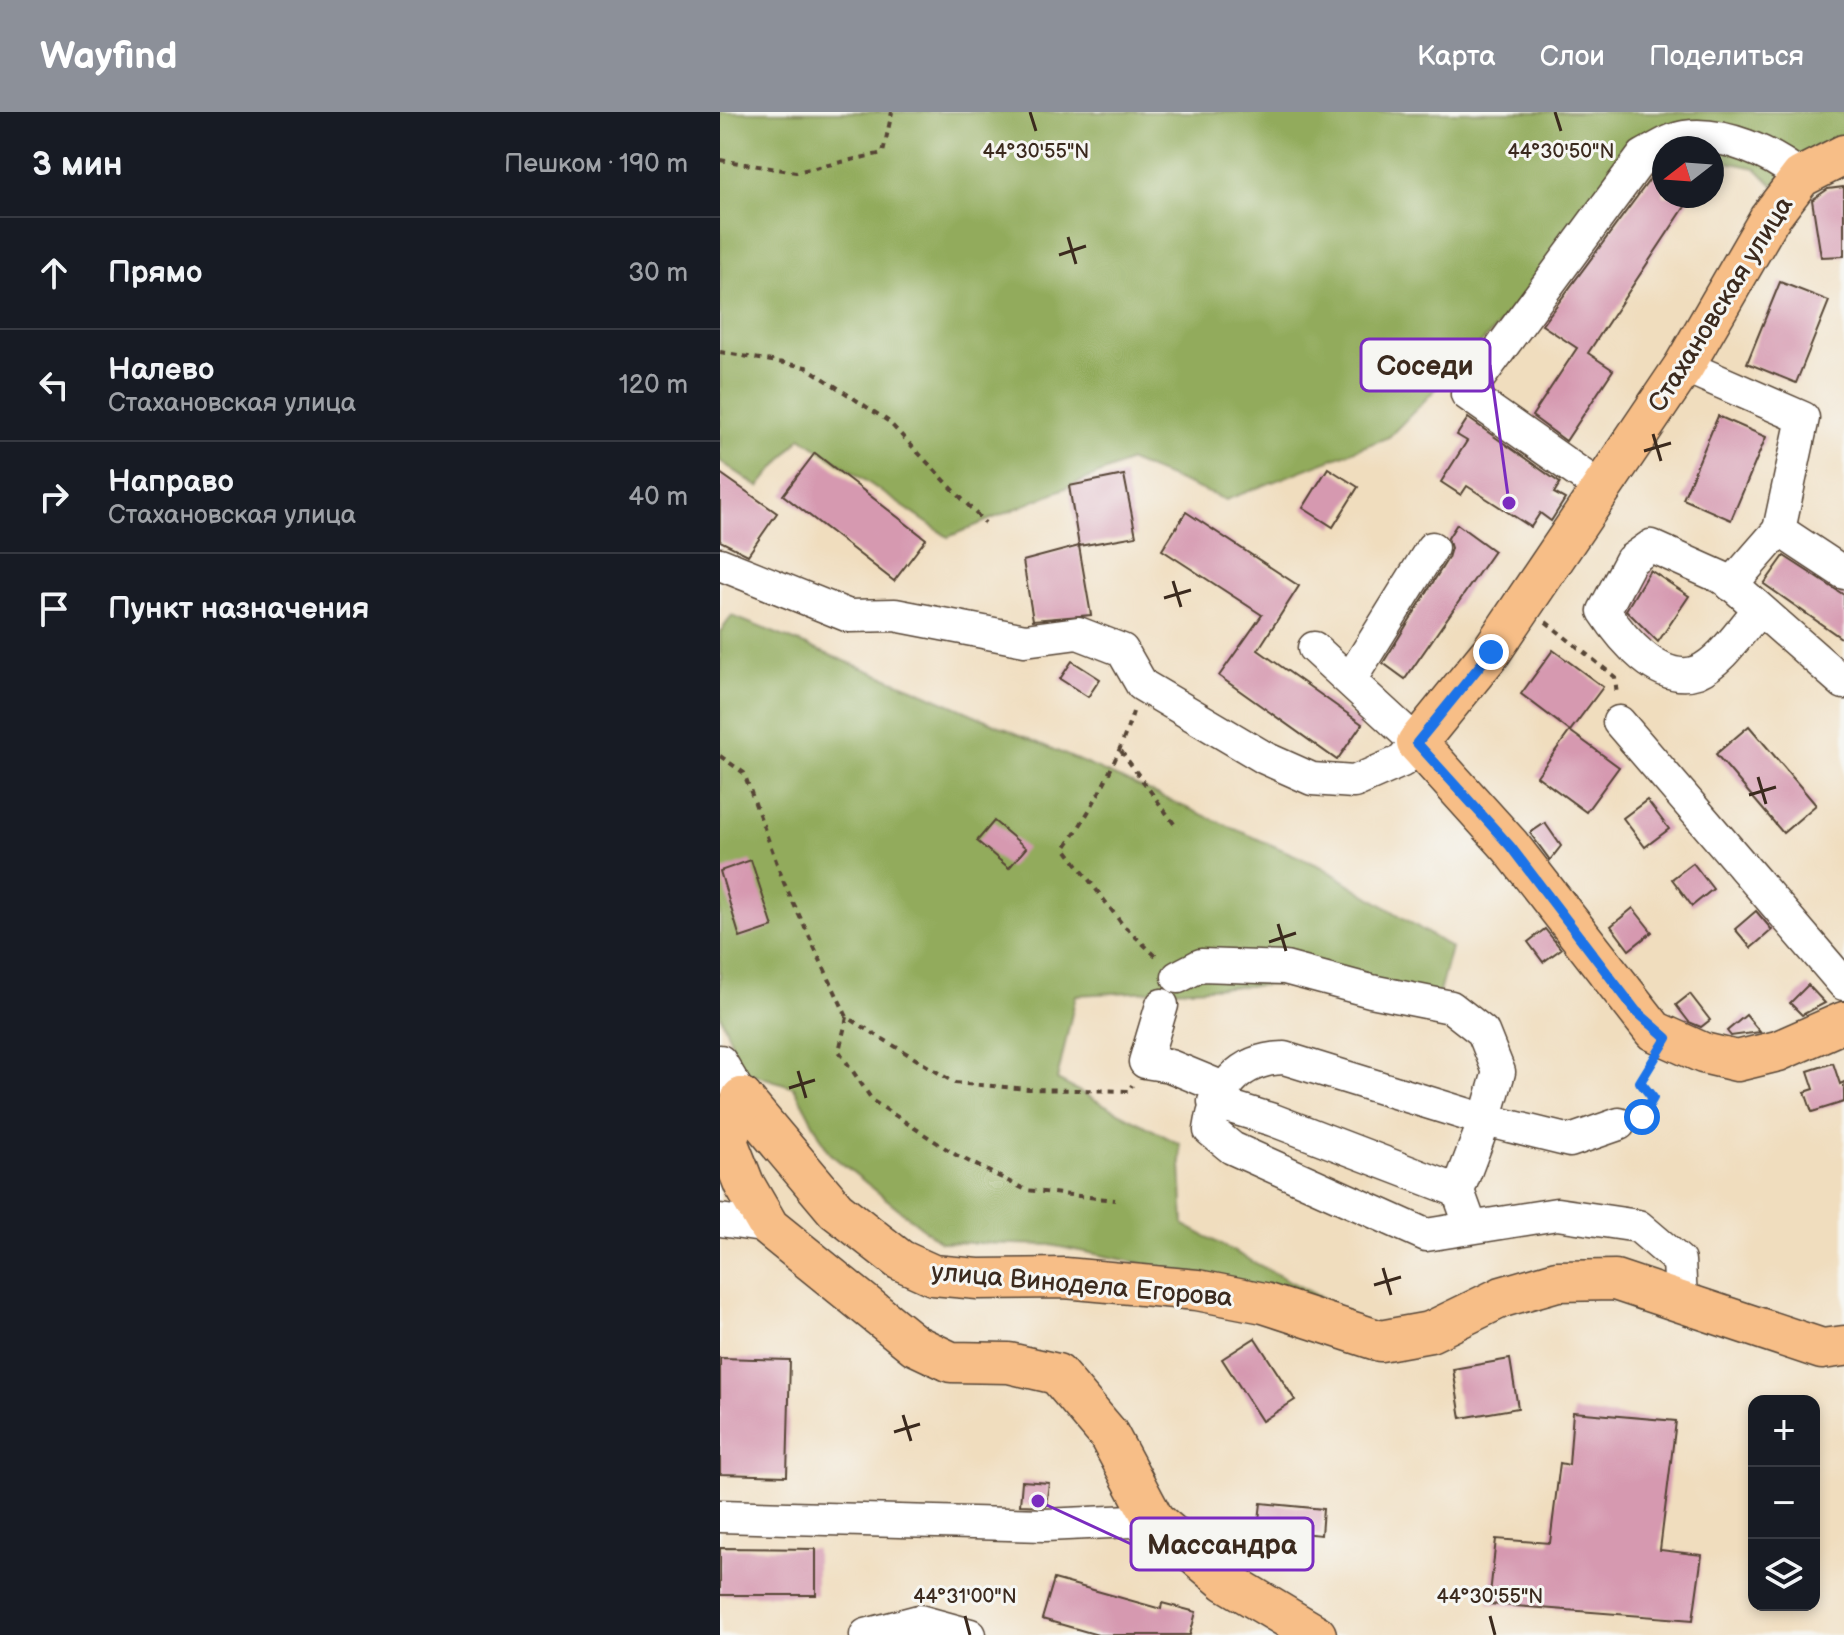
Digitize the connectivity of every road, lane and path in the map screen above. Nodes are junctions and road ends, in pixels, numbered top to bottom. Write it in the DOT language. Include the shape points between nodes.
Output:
graph roads {
  1 [pos="892,112"];
  2 [pos="1844,155"];
  3 [pos="720,160"];
  4 [pos="1801,177"];
  5 [pos="720,352"];
  6 [pos="1684,366"];
  7 [pos="1602,489"];
  8 [pos="985,523"];
  9 [pos="1779,530"];
  10 [pos="1432,548"];
  11 [pos="720,564"];
  12 [pos="1844,573"];
  13 [pos="1731,585"];
  14 [pos="1523,604"];
  15 [pos="1758,611"];
  16 [pos="1314,648"];
  17 [pos="1350,680"];
  18 [pos="1844,683"];
  19 [pos="1142,685"];
  20 [pos="1619,722"];
  21 [pos="1417,743"];
  22 [pos="1121,751"];
  23 [pos="720,756"];
  24 [pos="1175,825"];
  25 [pos="1178,977"];
  26 [pos="1844,984"];
  27 [pos="1162,1005"];
  28 [pos="847,1017"];
  29 [pos="1844,1022"];
  30 [pos="1667,1038"];
  31 [pos="720,1061"];
  32 [pos="1129,1091"];
  33 [pos="1218,1095"];
  34 [pos="742,1098"];
  35 [pos="1485,1120"];
  36 [pos="1619,1124"];
  37 [pos="1458,1191"];
  38 [pos="1115,1200"];
  39 [pos="720,1220"];
  40 [pos="769,1227"];
  41 [pos="1471,1227"];
  42 [pos="1681,1299"];
  43 [pos="1844,1346"];
  44 [pos="720,1516"];
  45 [pos="1154,1520"];
  46 [pos="866,1635"];
  47 [pos="970,1635"];
  48 [pos="1316,1635"];
  1 -- 3 [label="path" via="883,153 796,172"];
  2 -- 4 [label="main road, Стахановская улица"];
  4 -- 6 [label="main road, Стахановская улица" via="1769,219"];
  4 -- 7 [label="street" via="1780,160 1740,142 1683,137 1643,156 1467,394"];
  5 -- 8 [label="path" via="806,367 888,421"];
  6 -- 7 [label="main road, Стахановская улица"];
  6 -- 9 [label="street" via="1803,418"];
  7 -- 14 [label="main road, Стахановская улица"];
  9 -- 12 [label="street"];
  9 -- 13 [label="street"];
  10 -- 17 [label="street"];
  11 -- 19 [label="street" via="849,616 895,615 1025,640 1078,633 1122,650"];
  13 -- 15 [label="street"];
  13 -- 15 [label="street" via="1651,546 1631,560 1604,611 1624,641 1649,662 1695,673 1713,661"];
  14 -- 20 [label="path" via="1615,677"];
  14 -- 21 [label="main road, Стахановская улица"];
  15 -- 18 [label="street"];
  16 -- 17 [label="street"];
  17 -- 21 [label="street"];
  19 -- 21 [label="street" via="1265,758 1312,779 1354,782 1402,761"];
  19 -- 22 [label="path"];
  20 -- 26 [label="street"];
  21 -- 30 [label="main road" via="1510,846 1636,1011"];
  22 -- 24 [label="path"];
  22 -- 25 [label="path" via="1065,848 1122,924"];
  23 -- 28 [label="path" via="744,773 784,883"];
  25 -- 35 [label="street" via="1201,965 1285,968 1451,1007 1483,1032 1499,1072"];
  27 -- 33 [label="street" via="1145,1062 1170,1066"];
  28 -- 32 [label="path" via="955,1083"];
  28 -- 38 [label="path" via="839,1051 873,1101 956,1155 1026,1190"];
  29 -- 30 [label="main road" via="1778,1051 1737,1061"];
  30 -- 36 [label="path" via="1640,1082 1653,1098 1642,1117"];
  31 -- 34 [label="street, улица Винодела Егорова"];
  33 -- 35 [label="street" via="1262,1059 1284,1058"];
  33 -- 37 [label="street"];
  33 -- 41 [label="street" via="1210,1130 1232,1148 1426,1235"];
  34 -- 40 [label="main road" via="727,1141"];
  34 -- 42 [label="main road, улица Винодела Егорова" via="836,1210 900,1260 933,1275 1065,1278 1197,1290 1264,1303 1380,1341 1430,1332 1502,1297 1557,1281 1615,1280"];
  35 -- 36 [label="street" via="1570,1141"];
  35 -- 37 [label="street"];
  37 -- 41 [label="street"];
  39 -- 40 [label="street"];
  40 -- 45 [label="main road" via="915,1345 951,1362 1009,1363 1057,1374 1108,1434"];
  41 -- 42 [label="street" via="1557,1214 1638,1226 1679,1261"];
  42 -- 43 [label="main road, улица Винодела Егорова" via="1822,1349"];
  44 -- 45 [label="street" via="1045,1525"];
  45 -- 48 [label="main road" via="1226,1581"];
  46 -- 47 [label="street" via="919,1621"];
}
